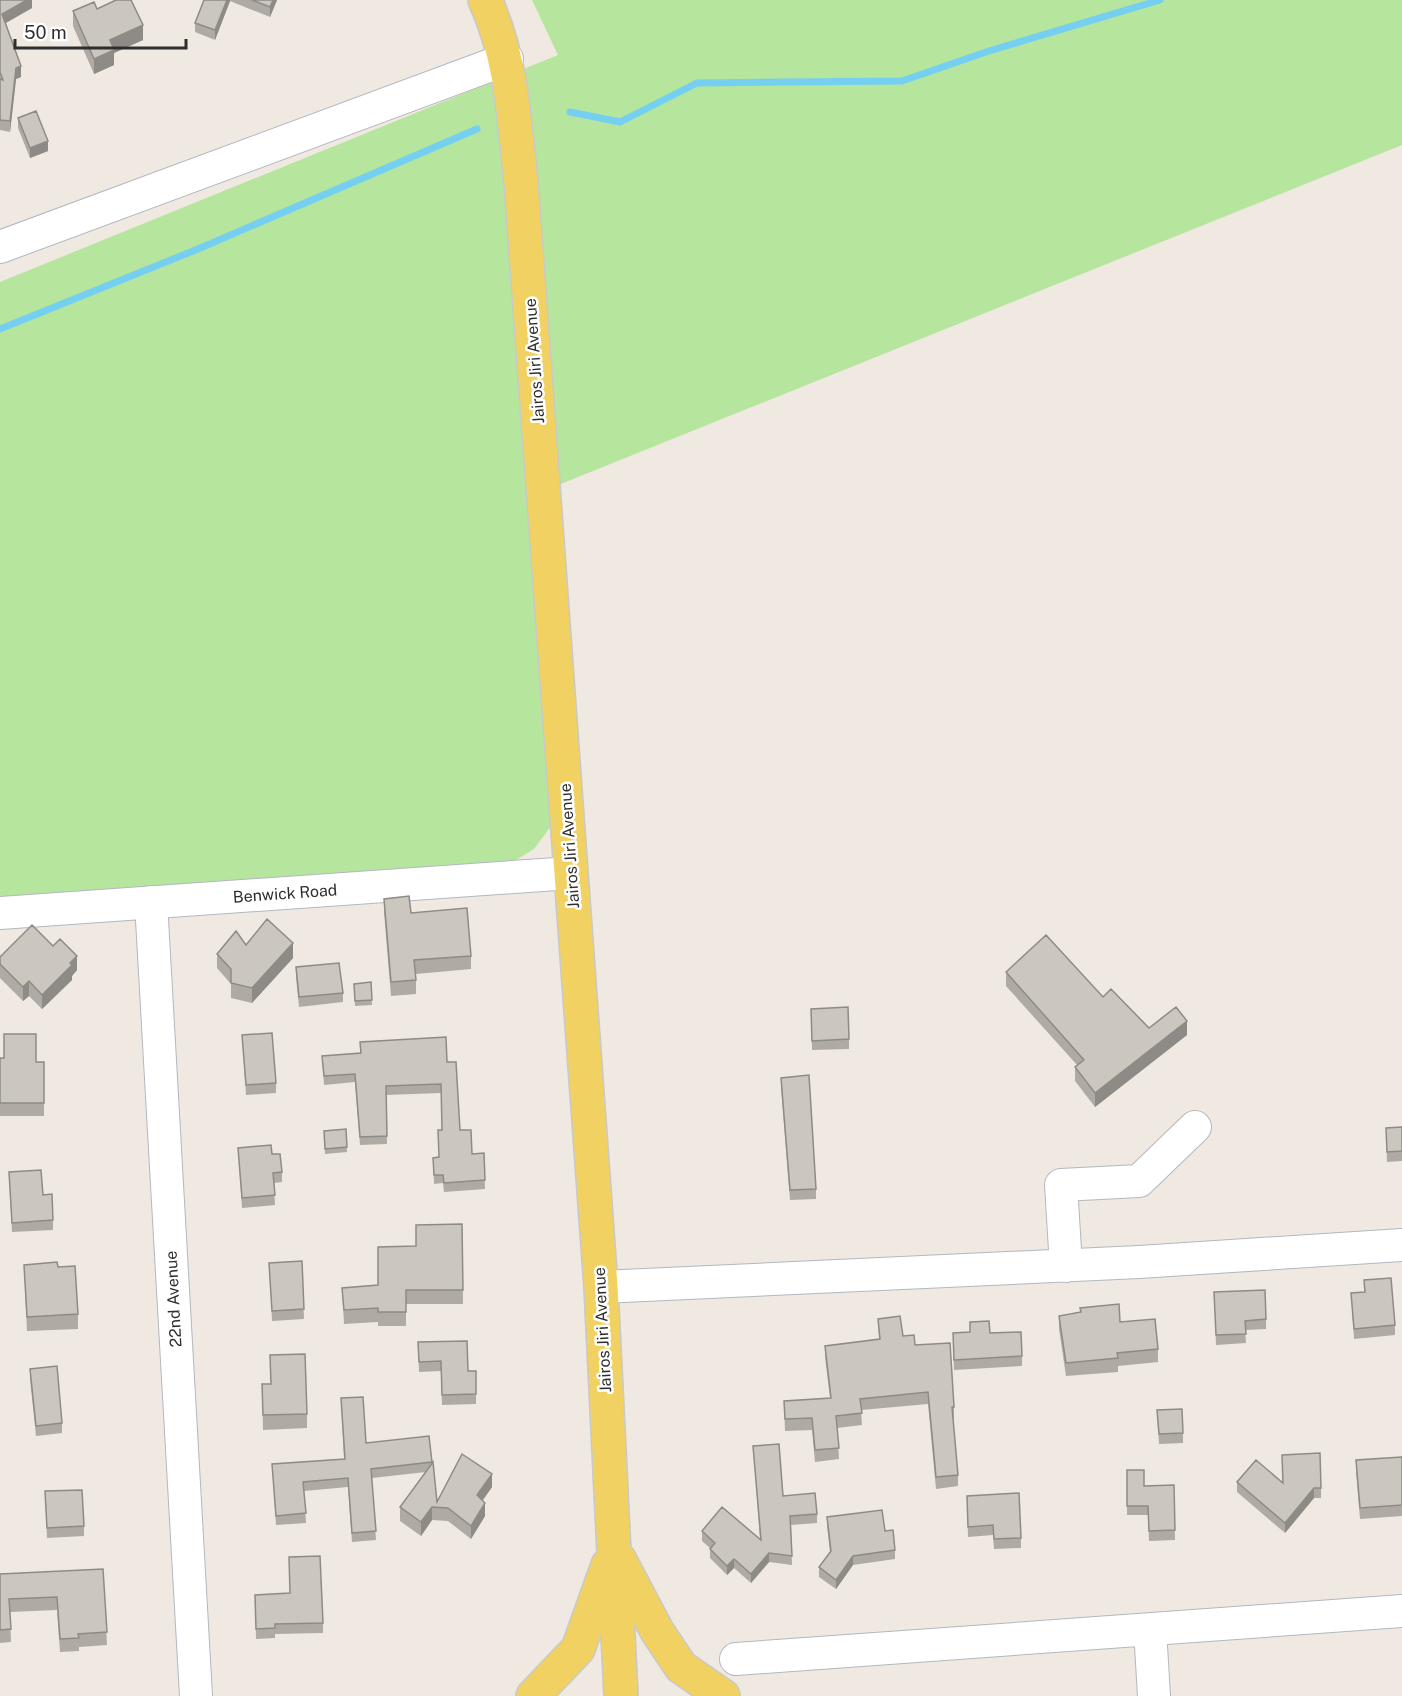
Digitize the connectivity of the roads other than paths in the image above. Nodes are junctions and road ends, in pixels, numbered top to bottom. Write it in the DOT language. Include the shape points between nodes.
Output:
graph roads {
  1 [pos="486,0"];
  2 [pos="507,60"];
  3 [pos="0,247"];
  4 [pos="571,873"];
  5 [pos="151,902"];
  6 [pos="0,913"];
  7 [pos="1195,1127"];
  8 [pos="1402,1245"];
  9 [pos="1066,1266"];
  10 [pos="601,1287"];
  11 [pos="614,1550"];
  12 [pos="1402,1611"];
  13 [pos="1150,1629"];
  14 [pos="736,1659"];
  15 [pos="196,1696"];
  16 [pos="533,1696"];
  17 [pos="621,1696"];
  18 [pos="723,1696"];
  19 [pos="1154,1696"];
  1 -- 2 [label="main road, Jairos Jiri Avenue"];
  2 -- 3 [label="street"];
  2 -- 4 [label="main road, Jairos Jiri Avenue" via="521,182"];
  4 -- 5 [label="street, Benwick Road"];
  4 -- 10 [label="main road, Jairos Jiri Avenue"];
  5 -- 6 [label="street, Benwick Road"];
  5 -- 15 [label="street, 22nd Avenue"];
  7 -- 9 [label="street" via="1139,1180 1061,1185"];
  8 -- 9 [label="street"];
  9 -- 10 [label="street"];
  10 -- 11 [label="main road, Jairos Jiri Avenue"];
  11 -- 16 [label="main road" via="578,1649"];
  11 -- 17 [label="main road, Jairos Jiri Avenue"];
  11 -- 18 [label="main road" via="645,1611 681,1667"];
  12 -- 13 [label="street"];
  13 -- 14 [label="street"];
  13 -- 19 [label="street"];
}
